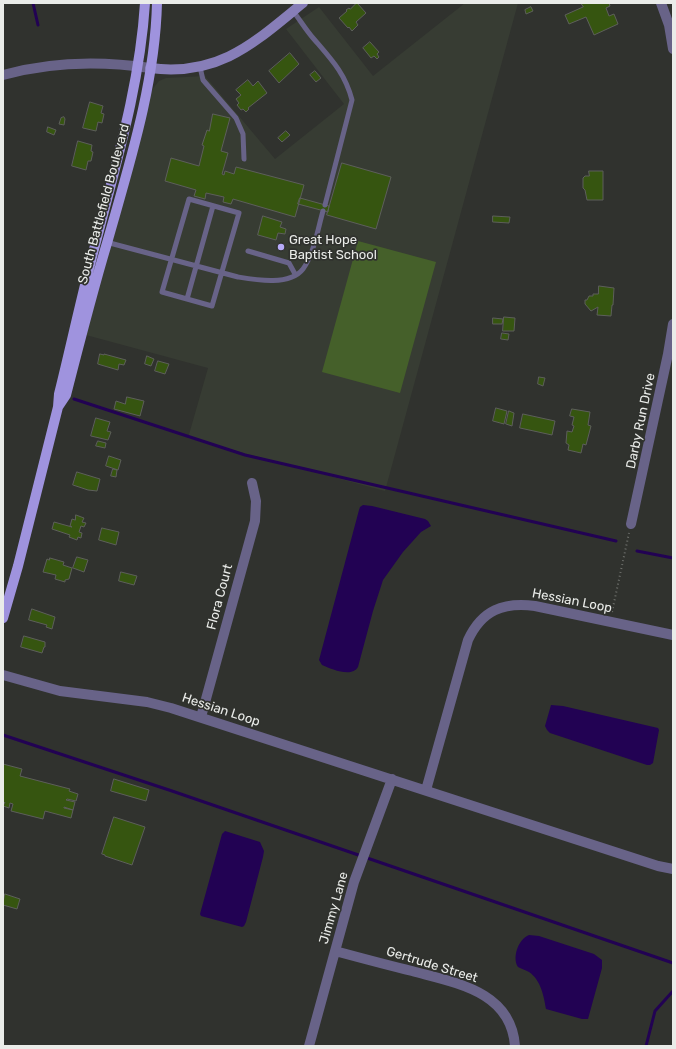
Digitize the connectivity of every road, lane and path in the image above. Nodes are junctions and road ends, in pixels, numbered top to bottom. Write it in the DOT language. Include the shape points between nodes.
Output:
graph roads {
  1 [pos="145,3"];
  2 [pos="157,3"];
  3 [pos="303,3"];
  4 [pos="661,3"];
  5 [pos="293,11"];
  6 [pos="673,49"];
  7 [pos="137,66"];
  8 [pos="200,67"];
  9 [pos="150,68"];
  10 [pos="3,75"];
  11 [pos="244,159"];
  12 [pos="325,205"];
  13 [pos="213,206"];
  14 [pos="323,211"];
  15 [pos="96,240"];
  16 [pos="107,242"];
  17 [pos="248,251"];
  18 [pos="172,260"];
  19 [pos="196,266"];
  20 [pos="222,273"];
  21 [pos="295,274"];
  22 [pos="187,299"];
  23 [pos="673,324"];
  24 [pos="58,407"];
  25 [pos="252,483"];
  26 [pos="631,524"];
  27 [pos="3,618"];
  28 [pos="610,622"];
  29 [pos="673,635"];
  30 [pos="3,676"];
  31 [pos="201,717"];
  32 [pos="392,779"];
  33 [pos="426,790"];
  34 [pos="673,869"];
  35 [pos="335,952"];
  36 [pos="309,1046"];
  37 [pos="515,1046"];
  1 -- 7 [label="main road, South Battlefield Boulevard"];
  2 -- 9 [label="main road, South Battlefield Boulevard"];
  3 -- 5 [label="street"];
  4 -- 6 [label="street" via="669,25"];
  5 -- 8 [label="street" via="238,52"];
  5 -- 12 [label="lane" via="338,67 352,100"];
  7 -- 9 [label="street"];
  7 -- 10 [label="street" via="90,63 35,68"];
  7 -- 15 [label="main road, South Battlefield Boulevard" via="118,160"];
  8 -- 9 [label="street" via="166,70"];
  8 -- 11 [label="lane" via="203,80 236,118 243,134"];
  9 -- 16 [label="main road, South Battlefield Boulevard" via="127,175"];
  13 -- 18 [label="lane" via="189,199"];
  13 -- 19 [label="lane"];
  13 -- 20 [label="lane" via="239,213"];
  14 -- 21 [label="lane" via="309,258 302,270"];
  15 -- 16 [label="lane"];
  15 -- 24 [label="main road, South Battlefield Boulevard"];
  16 -- 18 [label="lane"];
  16 -- 24 [label="main road, South Battlefield Boulevard" via="66,395"];
  17 -- 21 [label="lane" via="289,263"];
  18 -- 19 [label="lane"];
  18 -- 22 [label="lane" via="162,292"];
  19 -- 20 [label="lane"];
  19 -- 22 [label="lane"];
  20 -- 21 [label="lane" via="273,281"];
  20 -- 22 [label="lane" via="212,306"];
  23 -- 26 [label="street, Darby Run Drive"];
  24 -- 27 [label="main road, South Battlefield Boulevard"];
  25 -- 31 [label="street, Flora Court" via="256,501 254,521"];
  26 -- 28 [label="path"];
  28 -- 29 [label="street, Hessian Loop"];
  28 -- 33 [label="street, Hessian Loop" via="524,605 497,609 484,618 468,640"];
  30 -- 31 [label="street, Hessian Loop" via="60,691 159,704"];
  31 -- 32 [label="street, Hessian Loop"];
  32 -- 33 [label="street, Hessian Loop"];
  32 -- 35 [label="street, Jimmy Lane" via="358,869"];
  33 -- 34 [label="street, Hessian Loop"];
  35 -- 36 [label="street, Jimmy Lane"];
  35 -- 37 [label="street, Gertrude Street" via="470,988 499,1007 508,1018"];
}
